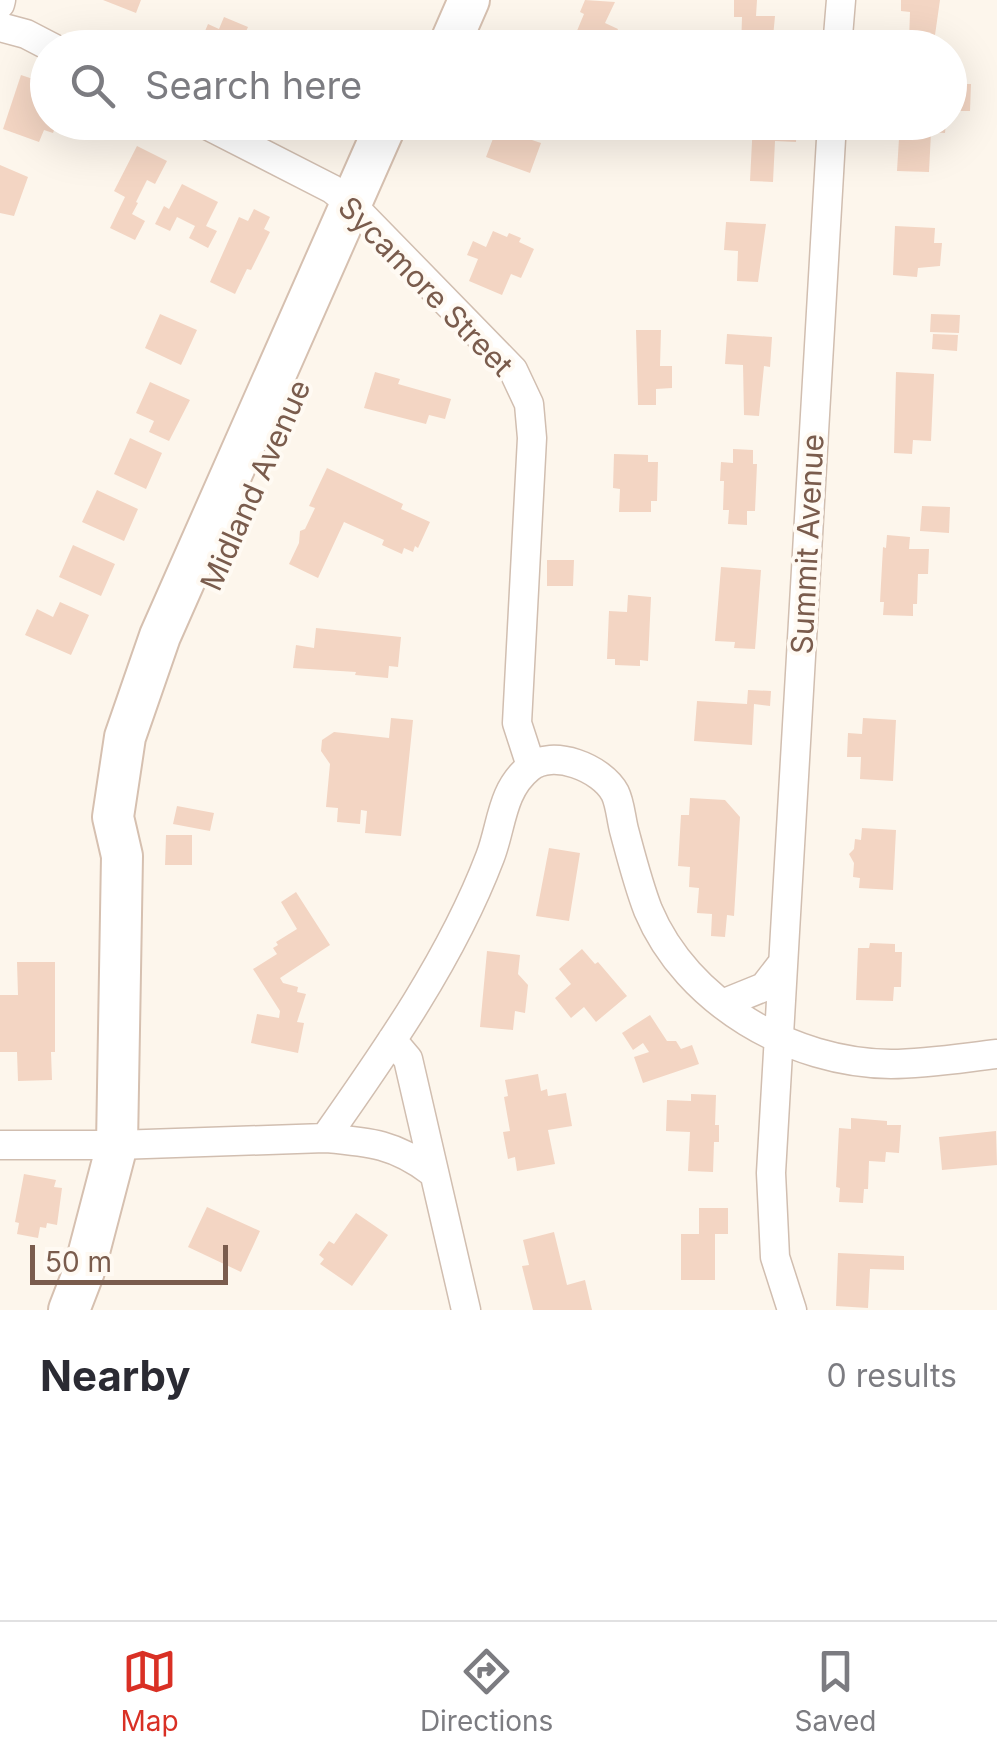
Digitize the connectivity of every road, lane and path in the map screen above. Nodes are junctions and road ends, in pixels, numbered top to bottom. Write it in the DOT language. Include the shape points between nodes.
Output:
graph roads {
  1 [pos="443,0"];
  2 [pos="470,0"];
  3 [pos="841,0"];
  4 [pos="0,27"];
  5 [pos="429,30"];
  6 [pos="456,30"];
  7 [pos="838,30"];
  8 [pos="30,36"];
  9 [pos="237,140"];
  10 [pos="383,140"];
  11 [pos="404,140"];
  12 [pos="831,140"];
  13 [pos="361,215"];
  14 [pos="530,766"];
  15 [pos="781,966"];
  16 [pos="722,1004"];
  17 [pos="779,1039"];
  18 [pos="392,1040"];
  19 [pos="997,1054"];
  20 [pos="325,1138"];
  21 [pos="0,1145"];
  22 [pos="117,1146"];
  23 [pos="432,1172"];
  24 [pos="69,1310"];
  25 [pos="92,1310"];
  26 [pos="466,1310"];
  27 [pos="792,1310"];
  1 -- 5 [label="street"];
  2 -- 6 [label="street"];
  3 -- 7 [label="street"];
  4 -- 8 [label="street"];
  9 -- 13 [label="street, Sycamore Street" via="332,188"];
  10 -- 13 [label="street, Midland Avenue"];
  11 -- 13 [label="street, Midland Avenue"];
  12 -- 15 [label="street, Summit Avenue"];
  13 -- 14 [label="street, Sycamore Street" via="513,370 529,404 517,723"];
  13 -- 22 [label="street, Midland Avenue" via="175,663 149,741 122,856"];
  14 -- 16 [label="street" via="580,764 614,792 660,934"];
  14 -- 18 [label="street" via="506,796 470,906"];
  15 -- 16 [label="street" via="764,987"];
  15 -- 17 [label="street, Summit Avenue"];
  16 -- 17 [label="street"];
  17 -- 19 [label="street" via="848,1060 890,1064"];
  17 -- 27 [label="street, Summit Avenue" via="771,1211 775,1257"];
  18 -- 20 [label="street"];
  18 -- 23 [label="street" via="408,1059"];
  20 -- 22 [label="street"];
  20 -- 23 [label="street" via="406,1153"];
  21 -- 22 [label="street"];
  22 -- 24 [label="street, Midland Avenue"];
  22 -- 25 [label="street, Midland Avenue" via="126,1194"];
  23 -- 26 [label="street"];
}
